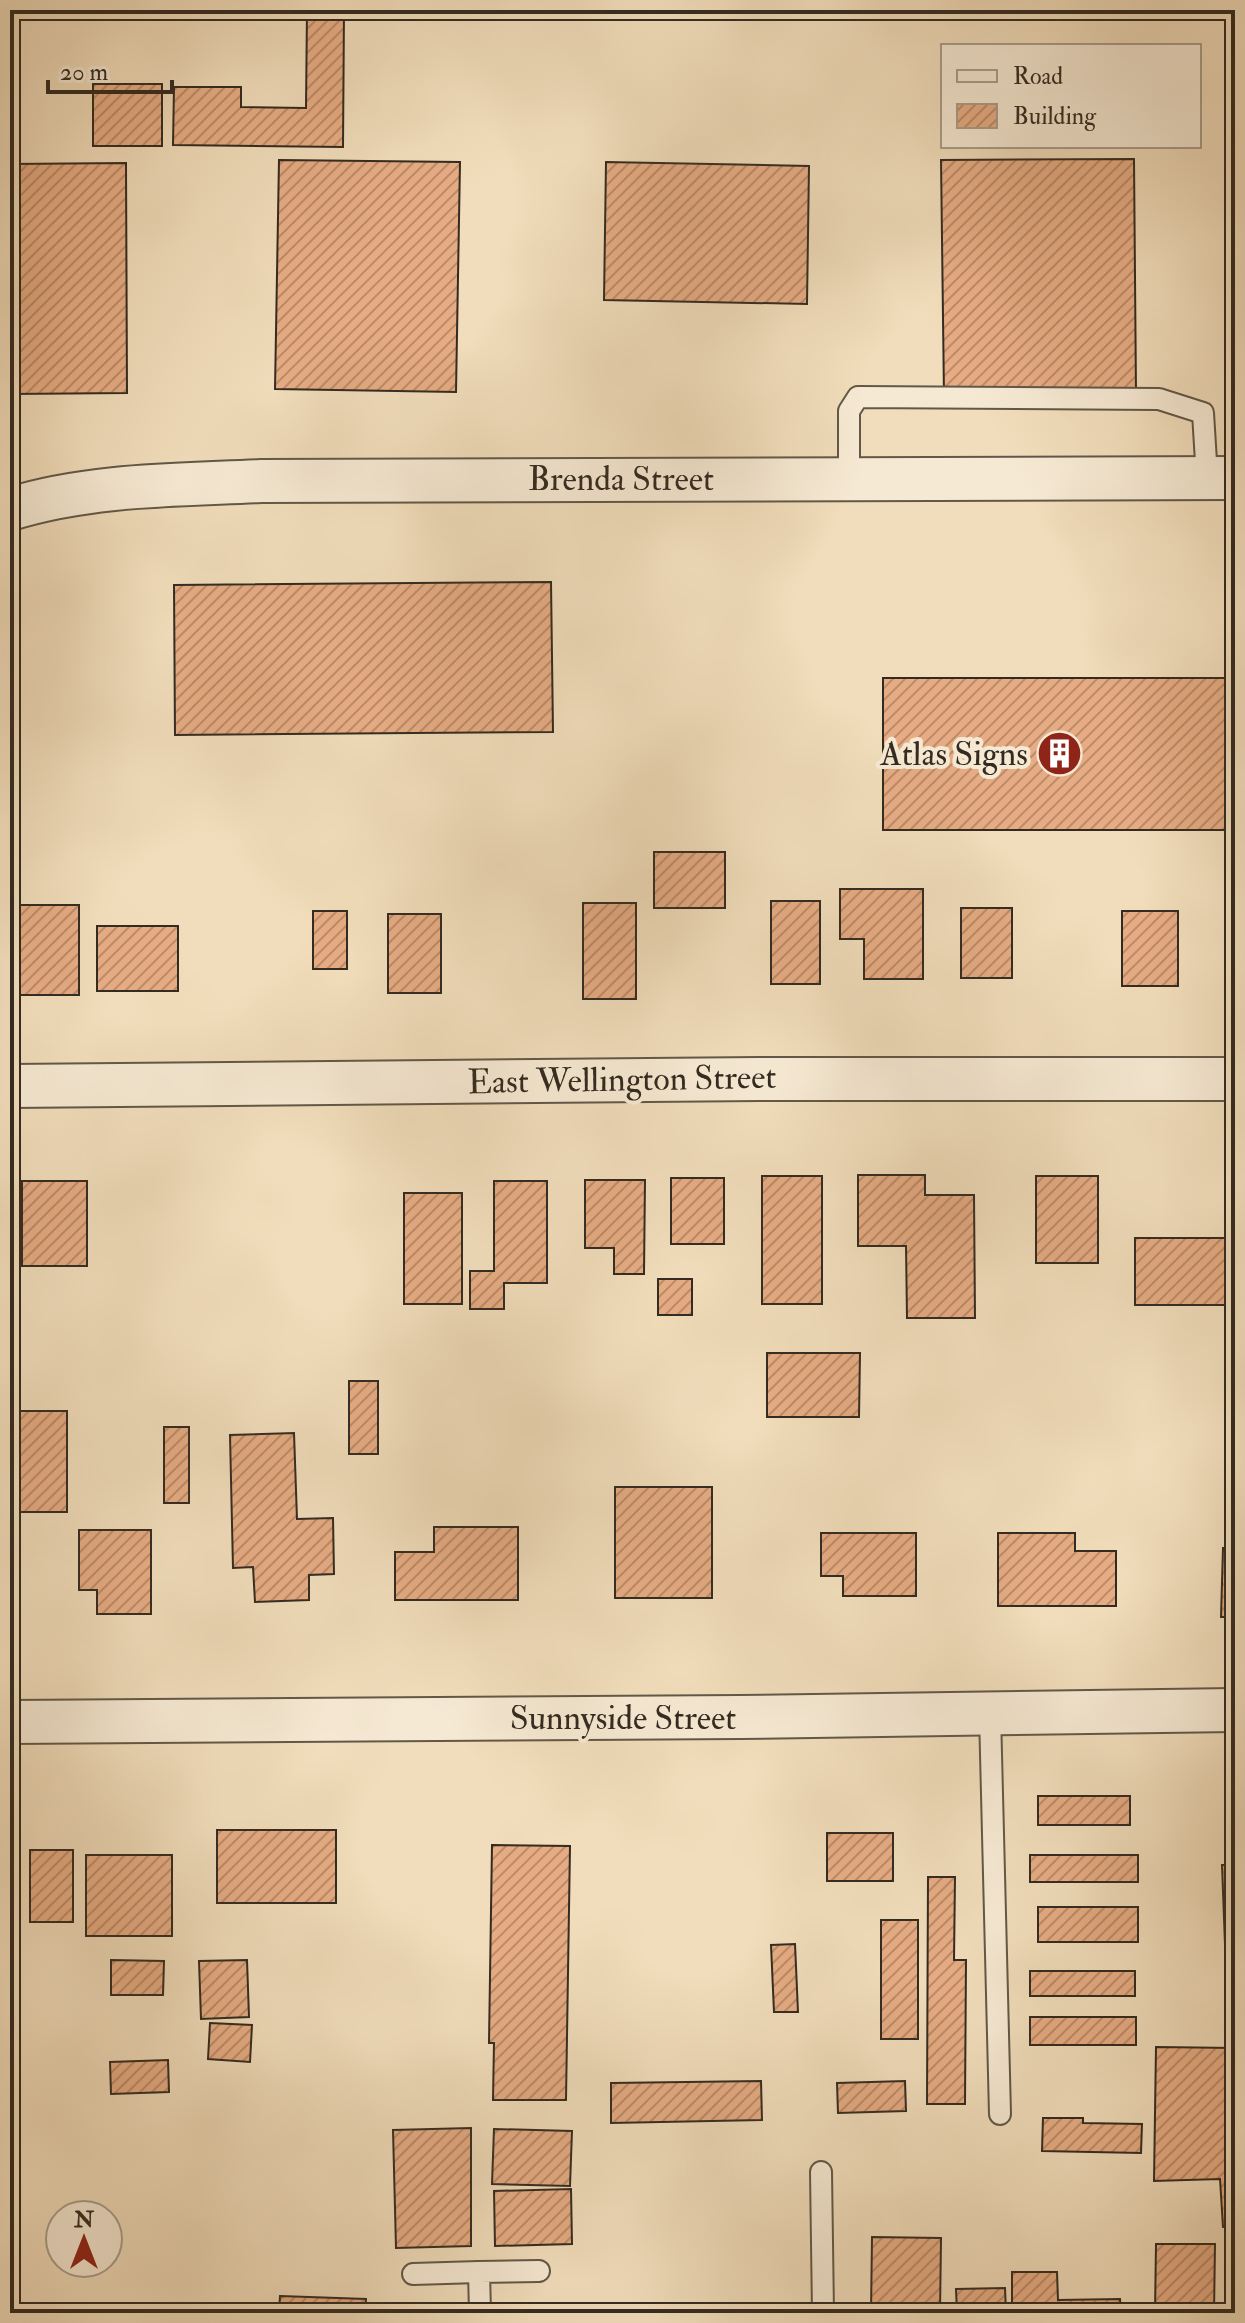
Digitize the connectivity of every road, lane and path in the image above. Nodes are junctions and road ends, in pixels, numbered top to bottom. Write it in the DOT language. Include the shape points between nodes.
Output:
graph roads {
  1 [pos="849,478"];
  2 [pos="1221,478"];
  3 [pos="10,509"];
  4 [pos="1235,1079"];
  5 [pos="10,1086"];
  6 [pos="1235,1710"];
  7 [pos="990,1714"];
  8 [pos="10,1722"];
  9 [pos="1000,2114"];
  10 [pos="821,2172"];
  11 [pos="539,2271"];
  12 [pos="479,2272"];
  13 [pos="413,2274"];
  14 [pos="480,2313"];
  15 [pos="823,2313"];
  1 -- 2 [label="street, Brenda Street"];
  1 -- 2 [label="lane" via="849,411 858,397 1159,399 1203,413"];
  1 -- 3 [label="street, Brenda Street" via="261,481 42,499"];
  4 -- 5 [label="street, East Wellington Street"];
  6 -- 7 [label="street, Sunnyside Street"];
  7 -- 8 [label="street, Sunnyside Street"];
  7 -- 9 [label="lane"];
  10 -- 15 [label="lane"];
  11 -- 12 [label="lane"];
  12 -- 13 [label="lane"];
  12 -- 14 [label="lane"];
}
